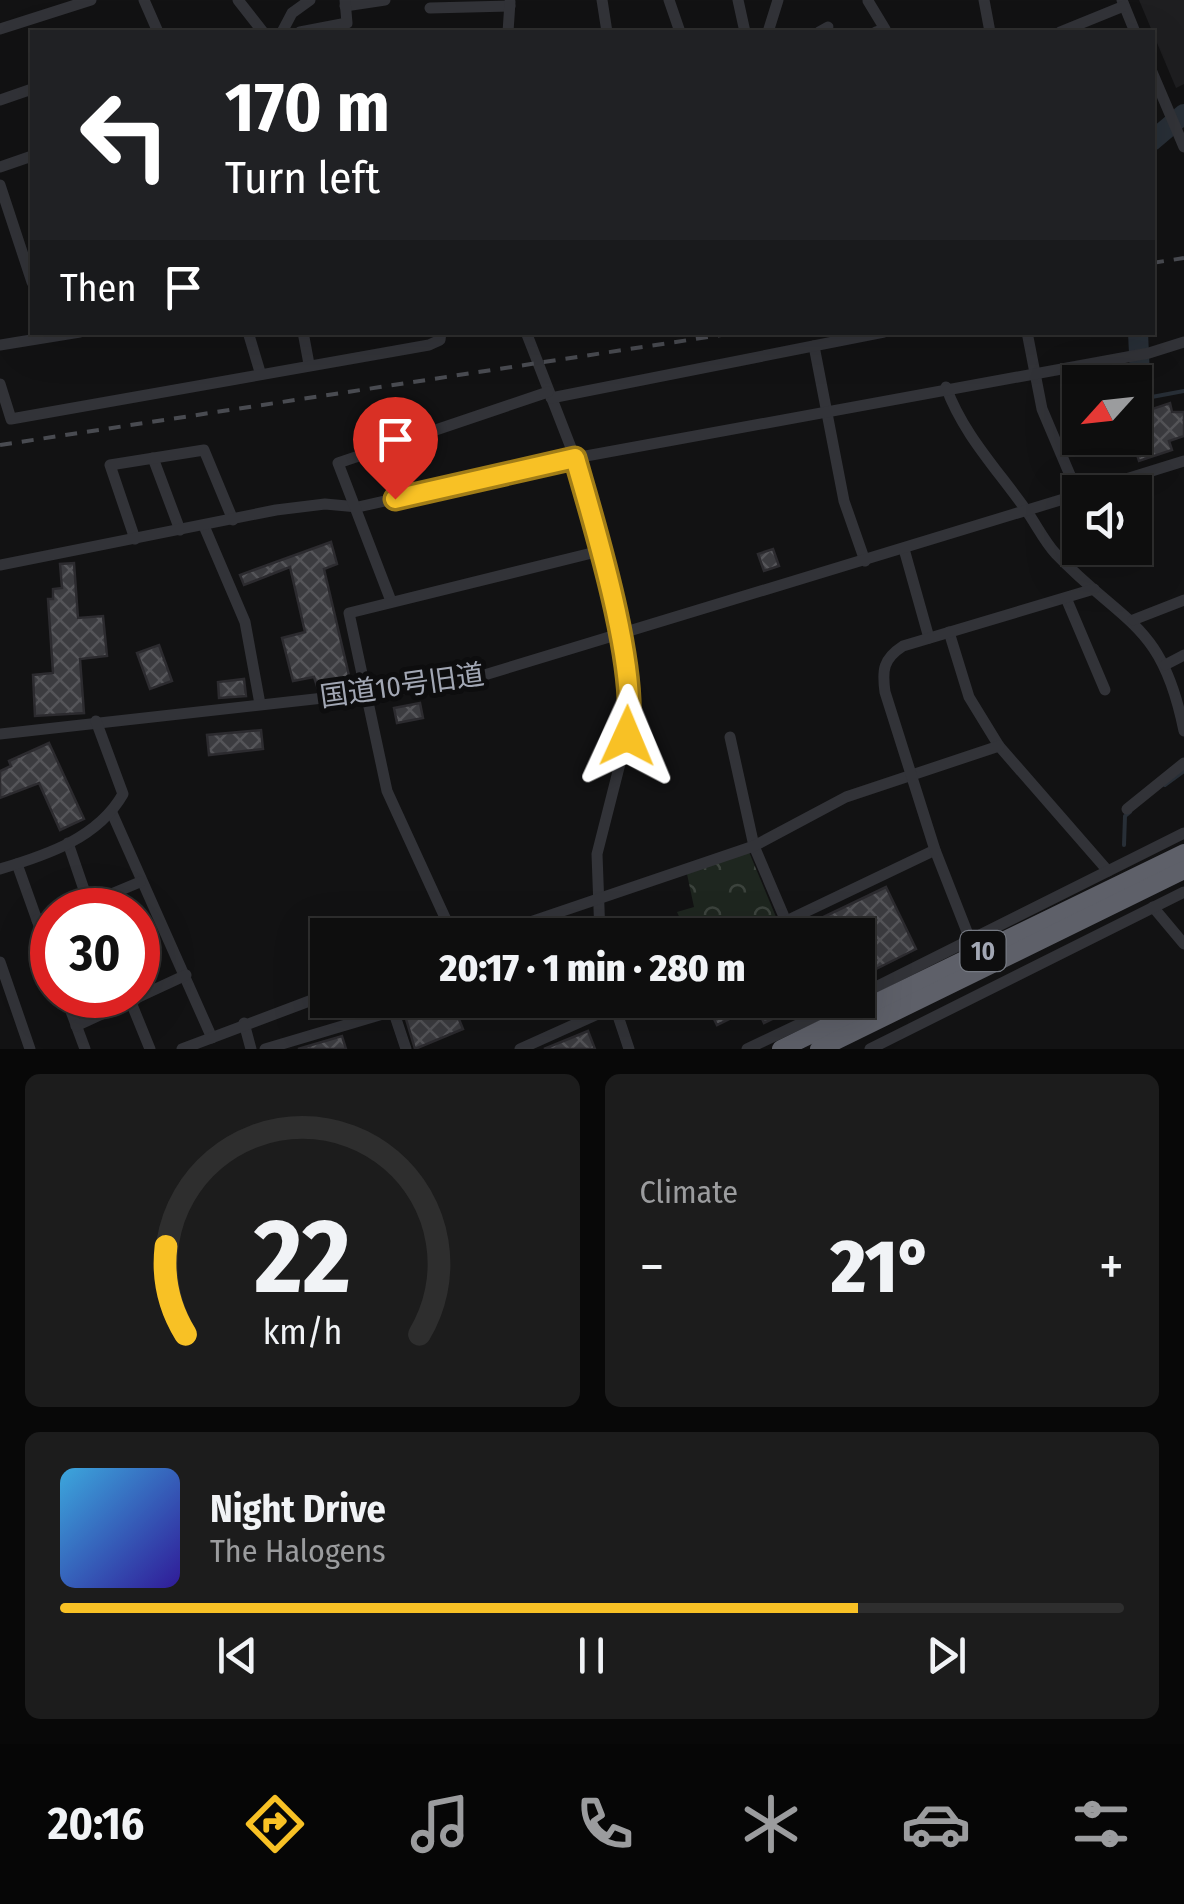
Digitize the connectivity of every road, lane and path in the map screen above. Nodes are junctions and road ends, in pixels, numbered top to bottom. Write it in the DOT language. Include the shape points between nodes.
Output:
graph roads {
  1 [pos="91,0"];
  2 [pos="144,0"];
  3 [pos="238,0"];
  4 [pos="310,0"];
  5 [pos="386,0"];
  6 [pos="602,0"];
  7 [pos="669,0"];
  8 [pos="738,0"];
  9 [pos="778,0"];
  10 [pos="984,0"];
  11 [pos="868,1"];
  12 [pos="345,3"];
  13 [pos="510,3"];
  14 [pos="1123,3"];
  15 [pos="430,8"];
  16 [pos="0,30"];
  17 [pos="157,30"];
  18 [pos="261,30"];
  19 [pos="283,30"];
  20 [pos="310,30"];
  21 [pos="508,30"];
  22 [pos="607,30"];
  23 [pos="679,30"];
  24 [pos="745,30"];
  25 [pos="769,30"];
  26 [pos="883,30"];
  27 [pos="990,30"];
  28 [pos="1064,30"];
  29 [pos="1134,30"];
  30 [pos="1155,79"];
  31 [pos="30,90"];
  32 [pos="0,100"];
  33 [pos="1184,147"];
  34 [pos="30,157"];
  35 [pos="0,166"];
  36 [pos="0,184"];
  37 [pos="30,276"];
  38 [pos="50,335"];
  39 [pos="249,335"];
  40 [pos="304,335"];
  41 [pos="441,335"];
  42 [pos="527,335"];
  43 [pos="869,335"];
  44 [pos="1028,335"];
  45 [pos="1184,342"];
  46 [pos="0,345"];
  47 [pos="814,346"];
  48 [pos="309,364"];
  49 [pos="1036,370"];
  50 [pos="260,372"];
  51 [pos="0,384"];
  52 [pos="946,387"];
  53 [pos="550,395"];
  54 [pos="824,410"];
  55 [pos="374,411"];
  56 [pos="388,446"];
  57 [pos="152,458"];
  58 [pos="575,458"];
  59 [pos="1184,461"];
  60 [pos="1073,475"];
  61 [pos="1139,475"];
  62 [pos="1062,499"];
  63 [pos="358,508"];
  64 [pos="1027,511"];
  65 [pos="233,520"];
  66 [pos="204,526"];
  67 [pos="180,530"];
  68 [pos="135,539"];
  69 [pos="904,549"];
  70 [pos="600,551"];
  71 [pos="865,561"];
  72 [pos="0,565"];
  73 [pos="1094,589"];
  74 [pos="1066,598"];
  75 [pos="1184,600"];
  76 [pos="391,601"];
  77 [pos="1133,620"];
  78 [pos="949,632"];
  79 [pos="618,635"];
  80 [pos="929,638"];
  81 [pos="1184,655"];
  82 [pos="1165,665"];
  83 [pos="1105,690"];
  84 [pos="364,694"];
  85 [pos="260,704"];
  86 [pos="96,721"];
  87 [pos="1184,731"];
  88 [pos="0,734"];
  89 [pos="730,737"];
  90 [pos="999,746"];
  91 [pos="1184,764"];
  92 [pos="910,776"];
  93 [pos="1127,809"];
  94 [pos="112,813"];
  95 [pos="1184,833"];
  96 [pos="68,843"];
  97 [pos="754,846"];
  98 [pos="935,850"];
  99 [pos="1184,853"];
  100 [pos="16,864"];
  101 [pos="0,869"];
  102 [pos="1184,870"];
  103 [pos="1108,871"];
  104 [pos="140,882"];
  105 [pos="83,888"];
  106 [pos="128,888"];
  107 [pos="1184,892"];
  108 [pos="600,896"];
  109 [pos="30,901"];
  110 [pos="1152,907"];
  111 [pos="445,918"];
  112 [pos="539,918"];
  113 [pos="600,918"];
  114 [pos="785,918"];
  115 [pos="790,918"];
  116 [pos="971,942"];
  117 [pos="1184,944"];
  118 [pos="0,962"];
  119 [pos="186,976"];
  120 [pos="160,986"];
  121 [pos="875,988"];
  122 [pos="310,1000"];
  123 [pos="73,1018"];
  124 [pos="91,1018"];
  125 [pos="137,1018"];
  126 [pos="367,1018"];
  127 [pos="396,1018"];
  128 [pos="585,1018"];
  129 [pos="619,1018"];
  130 [pos="812,1018"];
  131 [pos="244,1023"];
  132 [pos="76,1026"];
  133 [pos="212,1038"];
  134 [pos="30,1049"];
  135 [pos="85,1049"];
  136 [pos="150,1049"];
  137 [pos="182,1049"];
  138 [pos="250,1049"];
  139 [pos="265,1049"];
  140 [pos="406,1049"];
  141 [pos="520,1049"];
  142 [pos="629,1049"];
  143 [pos="747,1049"];
  144 [pos="781,1049"];
  145 [pos="819,1049"];
  146 [pos="870,1049"];
  1 -- 16 [label="street"];
  2 -- 17 [label="street"];
  3 -- 18 [label="street"];
  4 -- 19 [label="street" via="292,12"];
  5 -- 12 [label="street"];
  6 -- 22 [label="street"];
  7 -- 23 [label="street"];
  8 -- 24 [label="street"];
  9 -- 25 [label="street"];
  10 -- 27 [label="street"];
  11 -- 26 [label="street"];
  12 -- 20 [label="street" via="347,23"];
  13 -- 15 [label="street"];
  13 -- 21 [label="street"];
  14 -- 28 [label="street"];
  14 -- 29 [label="street"];
  30 -- 33 [label="street"];
  31 -- 32 [label="street"];
  34 -- 35 [label="street"];
  36 -- 37 [label="street"];
  38 -- 46 [label="street"];
  39 -- 50 [label="street"];
  40 -- 48 [label="street"];
  41 -- 48 [label="street" via="429,345"];
  42 -- 53 [label="street"];
  43 -- 47 [label="street"];
  44 -- 49 [label="street"];
  45 -- 49 [label="street"];
  47 -- 53 [label="street"];
  47 -- 54 [label="street"];
  48 -- 50 [label="street"];
  49 -- 52 [label="street"];
  49 -- 60 [label="street" via="1042,410"];
  50 -- 51 [label="street" via="11,419"];
  52 -- 54 [label="street"];
  52 -- 64 [label="street" via="958,419"];
  53 -- 56 [label="street"];
  53 -- 58 [label="street"];
  54 -- 58 [label="street"];
  54 -- 71 [label="street"];
  55 -- 56 [label="street"];
  56 -- 63 [label="street" via="338,462"];
  57 -- 65 [label="street" via="204,450"];
  57 -- 67 [label="street"];
  57 -- 68 [label="street" via="110,466"];
  58 -- 63 [label="street"];
  58 -- 70 [label="street"];
  59 -- 61 [label="street, 国道10号旧道"];
  62 -- 64 [label="street, 国道10号旧道"];
  63 -- 65 [label="street" via="325,504"];
  63 -- 76 [label="street"];
  64 -- 69 [label="street, 国道10号旧道"];
  64 -- 73 [label="street" via="1054,552"];
  65 -- 66 [label="street"];
  66 -- 67 [label="street"];
  66 -- 85 [label="street" via="244,622"];
  67 -- 68 [label="street"];
  68 -- 72 [label="street"];
  69 -- 71 [label="street, 国道10号旧道"];
  69 -- 80 [label="street"];
  70 -- 76 [label="street"];
  70 -- 79 [label="street"];
  71 -- 79 [label="street, 国道10号旧道"];
  73 -- 74 [label="street"];
  73 -- 77 [label="street"];
  74 -- 78 [label="street"];
  74 -- 83 [label="street"];
  75 -- 77 [label="street"];
  76 -- 84 [label="street" via="349,612"];
  77 -- 82 [label="street"];
  78 -- 80 [label="street"];
  78 -- 90 [label="street" via="969,697"];
  79 -- 84 [label="street, 国道10号旧道" via="458,682"];
  79 -- 108 [label="street" via="631,717 597,854"];
  80 -- 92 [label="street" via="888,656 882,672"];
  81 -- 82 [label="street"];
  82 -- 87 [label="street"];
  84 -- 85 [label="street, 国道10号旧道"];
  84 -- 111 [label="street" via="388,792"];
  85 -- 86 [label="street, 国道10号旧道"];
  86 -- 88 [label="street, 国道10号旧道"];
  86 -- 94 [label="street" via="123,794"];
  89 -- 97 [label="street"];
  90 -- 92 [label="street"];
  90 -- 103 [label="street"];
  91 -- 93 [label="street"];
  92 -- 97 [label="street" via="846,796"];
  92 -- 98 [label="street"];
  94 -- 96 [label="street"];
  94 -- 104 [label="street"];
  95 -- 103 [label="street"];
  96 -- 100 [label="street"];
  96 -- 105 [label="street"];
  97 -- 108 [label="street"];
  97 -- 114 [label="street"];
  98 -- 115 [label="street"];
  98 -- 116 [label="street"];
  99 -- 144 [label="highway, 10"];
  100 -- 101 [label="street"];
  100 -- 109 [label="street"];
  102 -- 145 [label="highway, 10"];
  103 -- 116 [label="street"];
  104 -- 106 [label="street"];
  104 -- 119 [label="street"];
  107 -- 110 [label="street"];
  108 -- 112 [label="street"];
  108 -- 113 [label="street"];
  110 -- 117 [label="street"];
  110 -- 146 [label="street"];
  116 -- 121 [label="street"];
  118 -- 134 [label="street"];
  119 -- 120 [label="street"];
  119 -- 133 [label="street"];
  122 -- 131 [label="street"];
  123 -- 132 [label="street"];
  124 -- 132 [label="street"];
  125 -- 136 [label="street"];
  126 -- 139 [label="street"];
  127 -- 140 [label="street"];
  128 -- 141 [label="street"];
  129 -- 142 [label="street"];
  130 -- 143 [label="street"];
  131 -- 133 [label="street"];
  131 -- 138 [label="street"];
  132 -- 135 [label="street"];
  133 -- 137 [label="street"];
}
